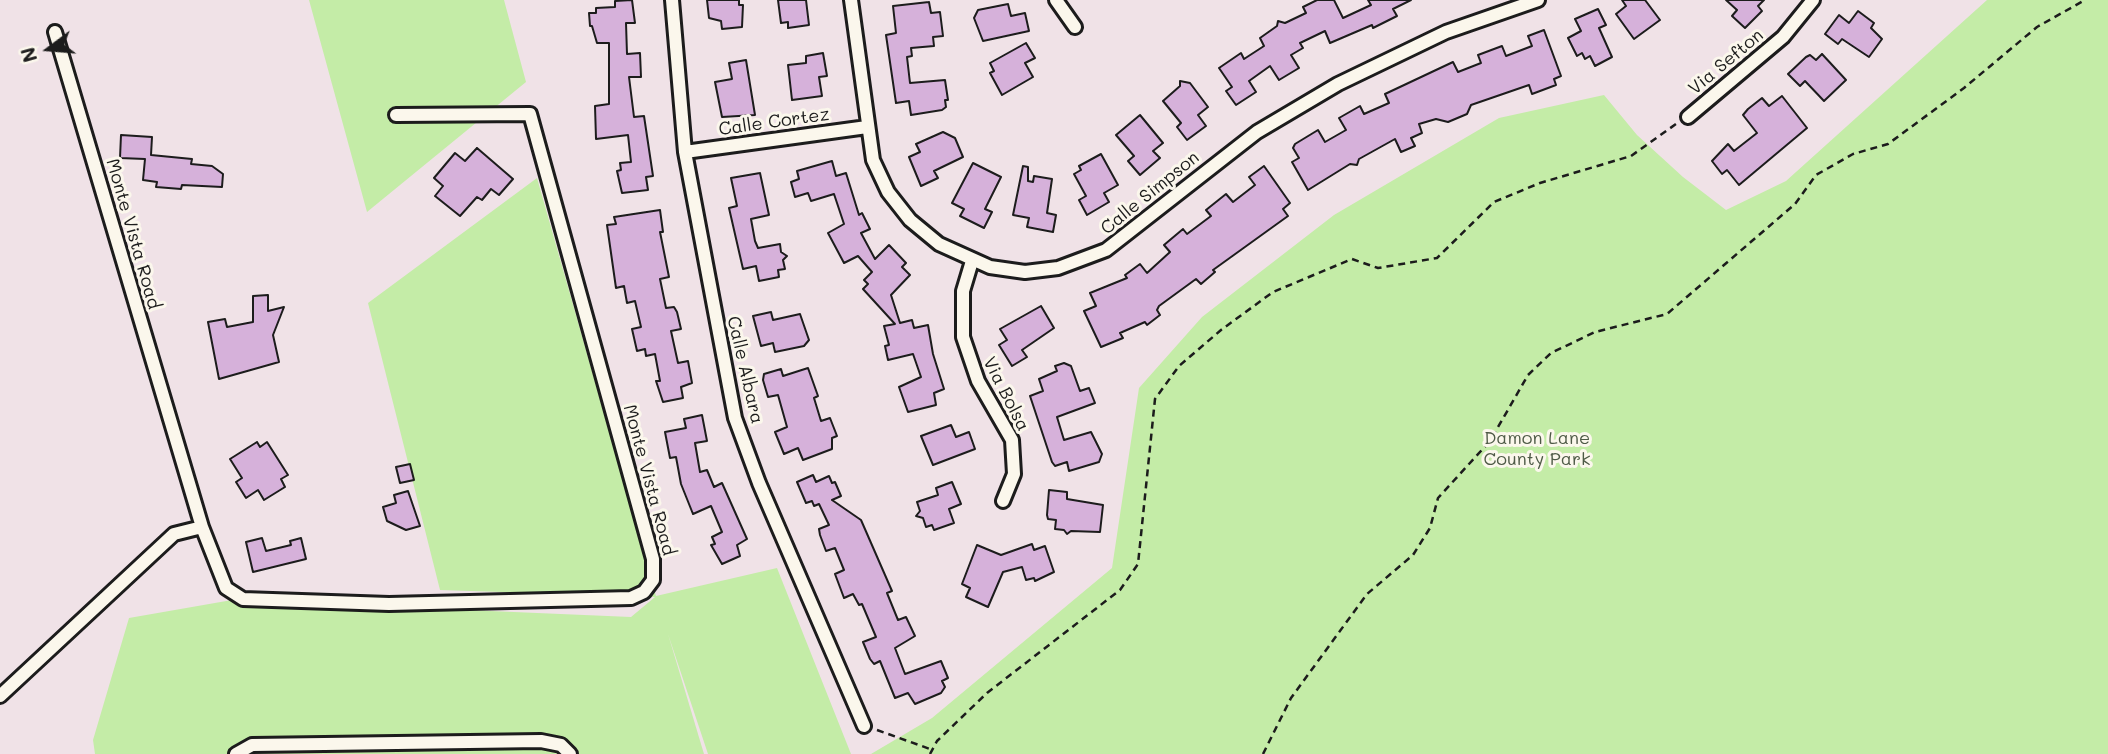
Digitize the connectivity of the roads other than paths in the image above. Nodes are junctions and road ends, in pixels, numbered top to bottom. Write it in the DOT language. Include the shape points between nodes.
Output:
graph roads {
  1 [pos="672,0"];
  2 [pos="852,0"];
  3 [pos="1056,0"];
  4 [pos="1538,0"];
  5 [pos="1813,0"];
  6 [pos="1074,27"];
  7 [pos="55,32"];
  8 [pos="396,115"];
  9 [pos="1688,117"];
  10 [pos="867,127"];
  11 [pos="685,152"];
  12 [pos="972,261"];
  13 [pos="1003,500"];
  14 [pos="202,527"];
  15 [pos="0,696"];
  16 [pos="864,726"];
  17 [pos="236,754"];
  18 [pos="570,754"];
  1 -- 11 [label="street, Calle Albara"];
  2 -- 10 [label="street, Calle Simpson"];
  3 -- 6 [label="street"];
  4 -- 12 [label="street, Calle Simpson" via="1446,32 1338,84 1257,132 1120,241 1091,258 1025,272"];
  5 -- 9 [label="street, Via Sefton" via="1783,37"];
  7 -- 14 [label="street, Monte Vista Road"];
  8 -- 14 [label="street, Monte Vista Road" via="530,114 653,559 653,580 644,592 631,598 389,604 243,599 226,587"];
  10 -- 11 [label="street, Calle Cortez"];
  10 -- 12 [label="street, Calle Simpson" via="873,160 899,207 939,244"];
  11 -- 16 [label="street, Calle Albara" via="735,418"];
  12 -- 13 [label="street, Via Bolsa" via="962,306 963,337 971,367 1007,430 1014,452 1014,474"];
  14 -- 15 [label="street" via="174,534"];
  17 -- 18 [label="street" via="252,745 541,741 561,745"];
}
